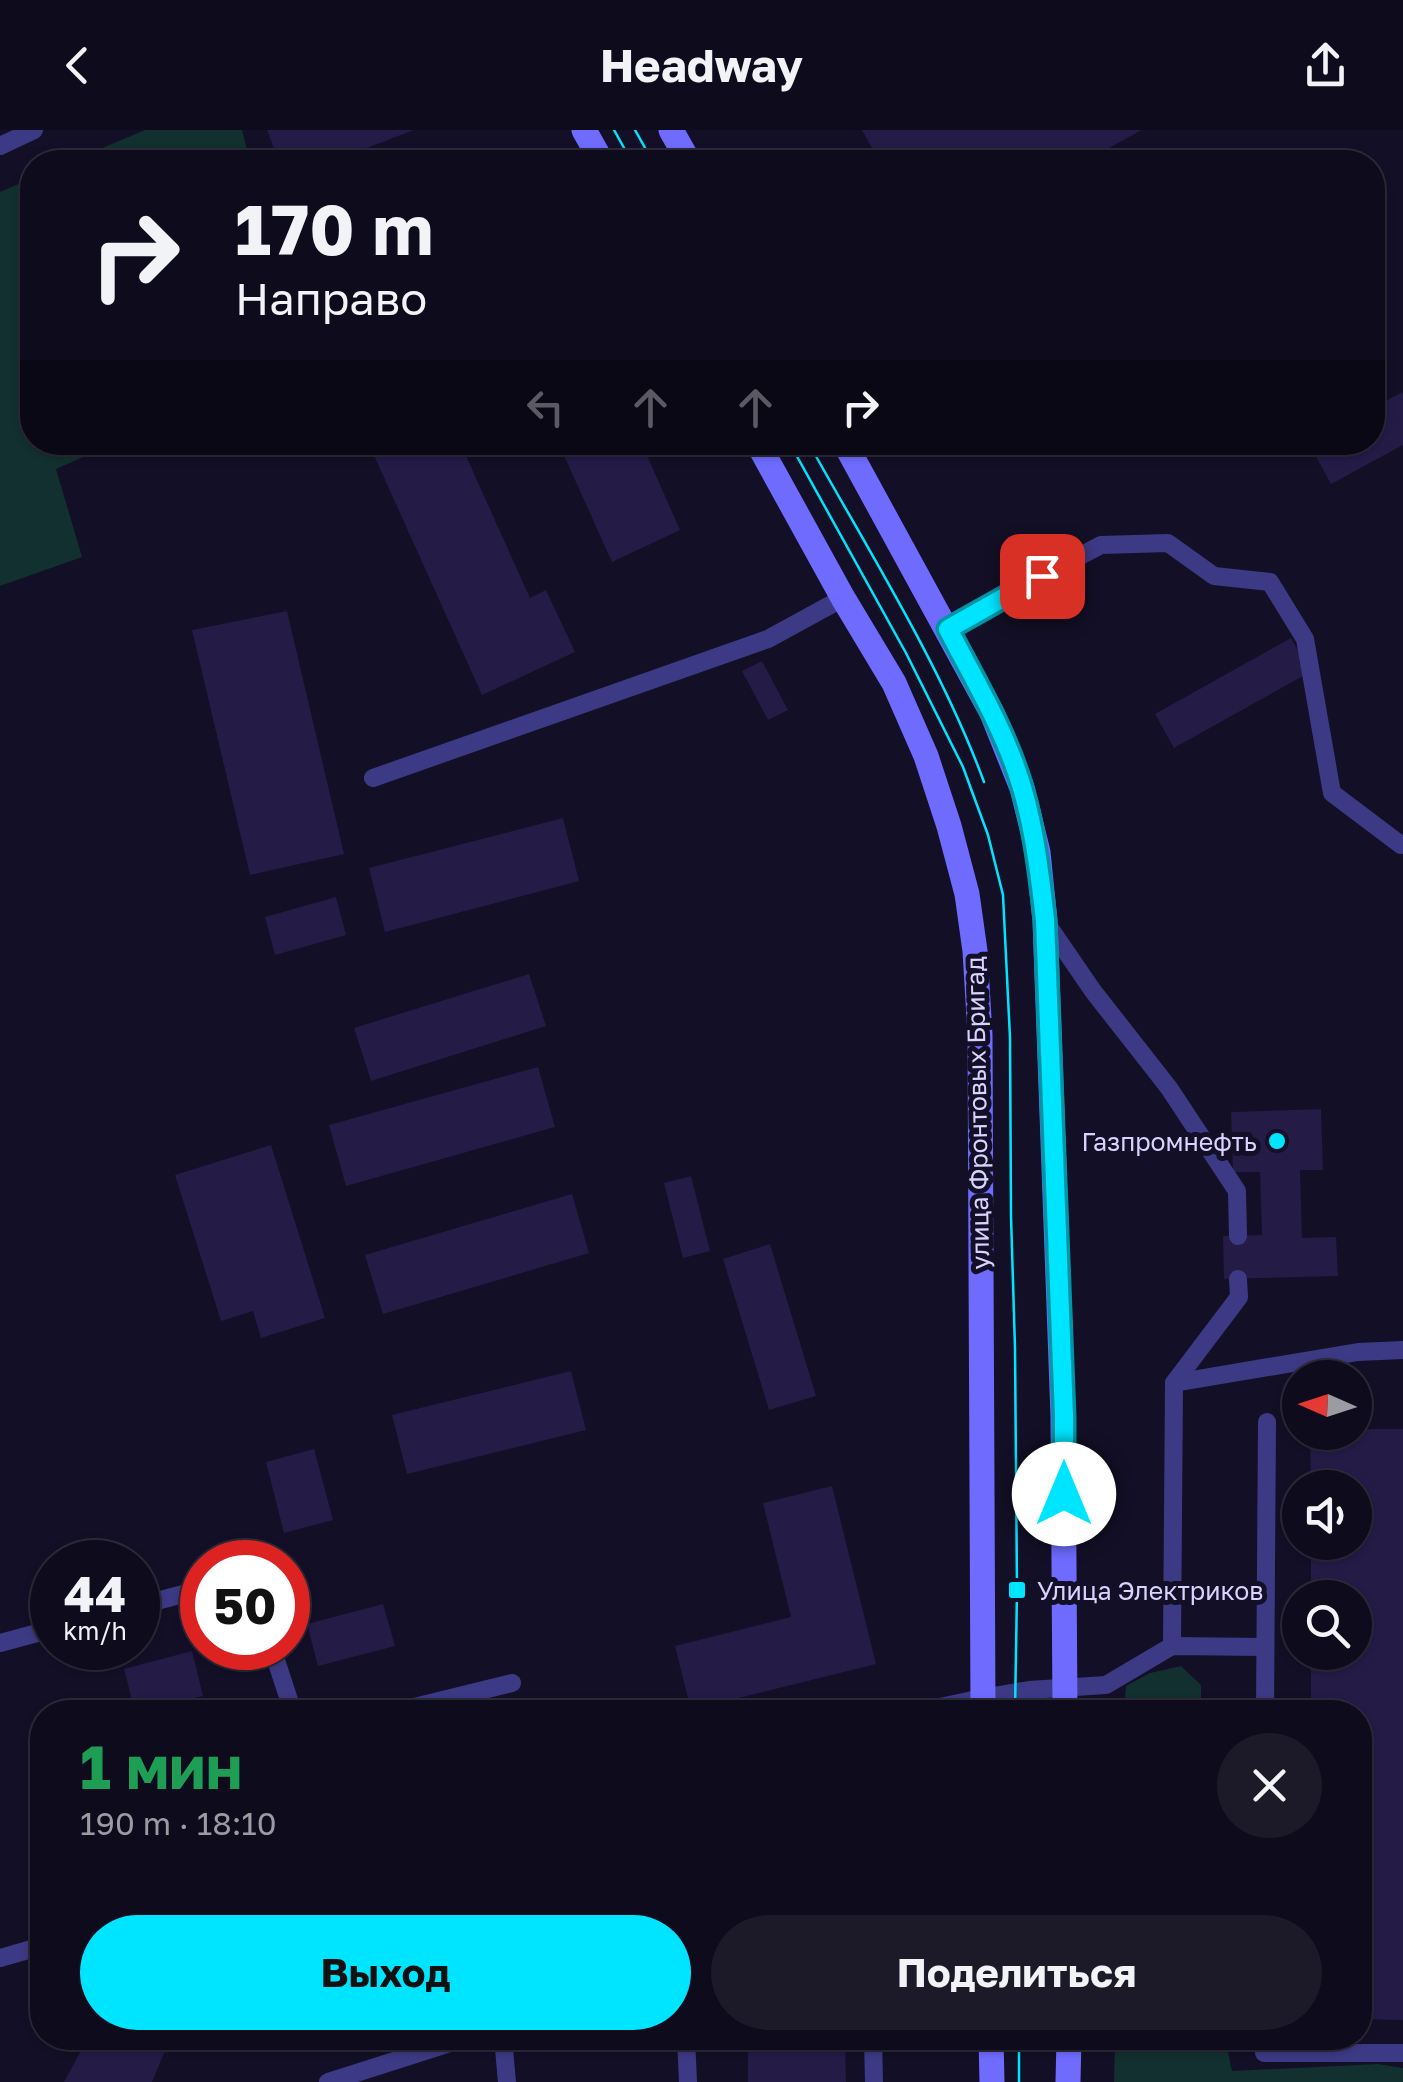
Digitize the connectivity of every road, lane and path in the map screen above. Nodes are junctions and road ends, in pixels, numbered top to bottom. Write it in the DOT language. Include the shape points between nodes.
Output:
graph roads {
  1 [pos="34,130"];
  2 [pos="3,141"];
  3 [pos="764,455"];
  4 [pos="851,455"];
  5 [pos="844,598"];
  6 [pos="948,629"];
  7 [pos="373,778"];
  8 [pos="1403,844"];
  9 [pos="1045,920"];
  10 [pos="1238,1236"];
  11 [pos="1238,1279"];
  12 [pos="1403,1350"];
  13 [pos="1174,1383"];
  14 [pos="1266,1422"];
  15 [pos="30,1635"];
  16 [pos="0,1643"];
  17 [pos="1172,1646"];
  18 [pos="1265,1647"];
  19 [pos="279,1670"];
  20 [pos="512,1683"];
  21 [pos="289,1700"];
  22 [pos="443,1700"];
  23 [pos="983,1700"];
  24 [pos="996,1700"];
  25 [pos="1059,1700"];
  26 [pos="1065,1700"];
  27 [pos="1068,1700"];
  28 [pos="1265,1700"];
  29 [pos="30,1949"];
  30 [pos="0,1958"];
  31 [pos="428,2050"];
  32 [pos="504,2050"];
  33 [pos="687,2050"];
  34 [pos="874,2050"];
  35 [pos="991,2050"];
  36 [pos="1068,2050"];
  37 [pos="1264,2050"];
  38 [pos="1403,2054"];
  39 [pos="328,2082"];
  40 [pos="506,2082"];
  41 [pos="688,2082"];
  42 [pos="874,2082"];
  43 [pos="992,2082"];
  44 [pos="1068,2082"];
  1 -- 2 [label="lane"];
  3 -- 5 [label="main road, улица Фронтовых Бригад"];
  4 -- 6 [label="main road"];
  5 -- 7 [label="lane" via="768,640"];
  5 -- 23 [label="main road, улица Фронтовых Бригад" via="894,683 926,756 967,894 975,951"];
  6 -- 8 [label="lane" via="1101,545 1168,544 1214,576 1270,582 1305,639 1332,794"];
  6 -- 9 [label="main road" via="1022,788"];
  9 -- 10 [label="lane" via="1237,1192"];
  9 -- 26 [label="main road" via="1064,1416"];
  11 -- 13 [label="lane" via="1239,1297"];
  12 -- 13 [label="lane"];
  13 -- 17 [label="lane"];
  14 -- 18 [label="lane"];
  15 -- 16 [label="lane"];
  17 -- 18 [label="lane"];
  17 -- 27 [label="lane"];
  18 -- 28 [label="lane"];
  19 -- 21 [label="lane"];
  20 -- 22 [label="lane"];
  24 -- 25 [label="lane" via="1014,1693"];
  29 -- 30 [label="lane"];
  31 -- 39 [label="lane"];
  32 -- 40 [label="lane"];
  33 -- 41 [label="lane"];
  34 -- 42 [label="lane"];
  35 -- 43 [label="main road"];
  36 -- 44 [label="main road"];
  37 -- 38 [label="lane"];
}
